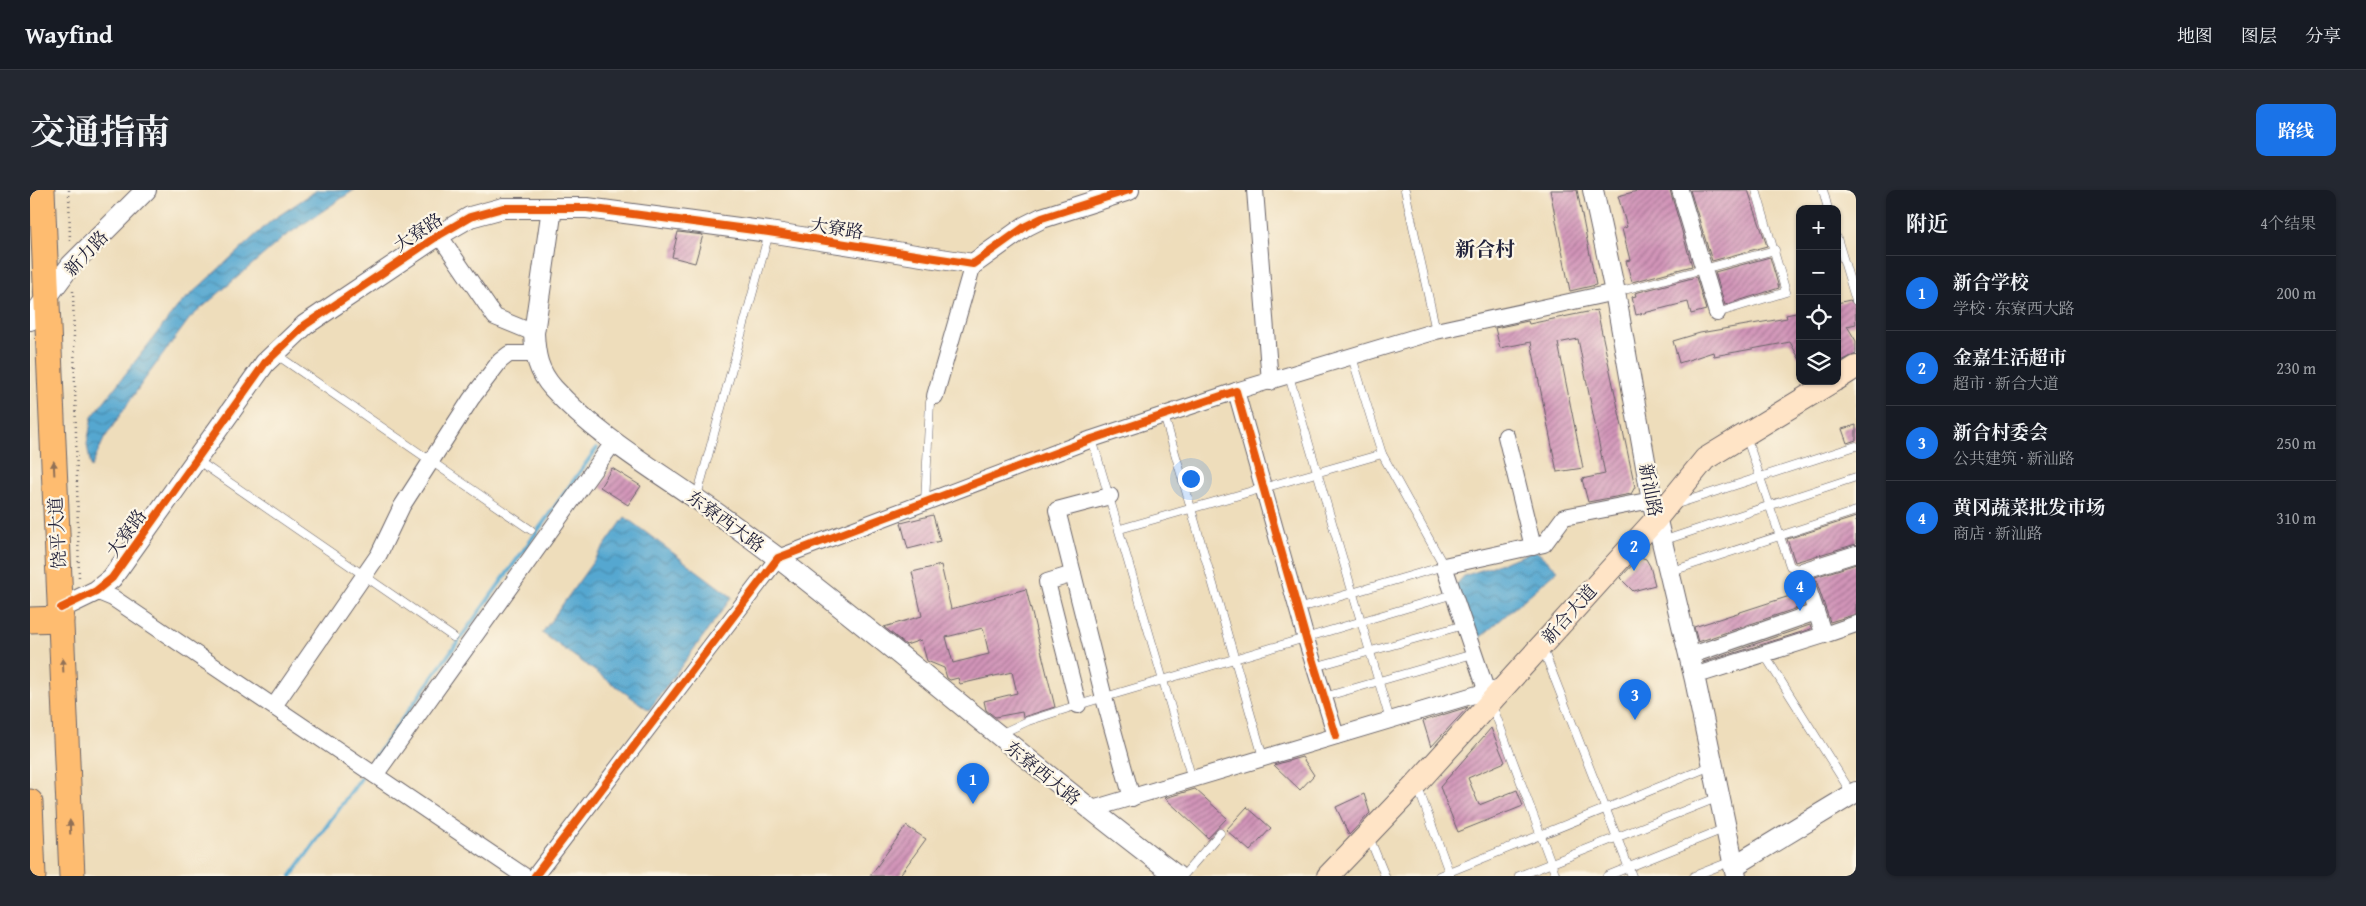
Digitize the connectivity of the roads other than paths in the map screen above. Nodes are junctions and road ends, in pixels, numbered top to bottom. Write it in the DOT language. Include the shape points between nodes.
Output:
graph roads {
  1 [pos="42,190"];
  2 [pos="146,190"];
  3 [pos="1129,190"];
  4 [pos="1255,190"];
  5 [pos="1405,190"];
  6 [pos="1593,190"];
  7 [pos="1680,190"];
  8 [pos="1756,190"];
  9 [pos="1823,190"];
  10 [pos="1827,205"];
  11 [pos="552,208"];
  12 [pos="769,232"];
  13 [pos="439,235"];
  14 [pos="1775,250"];
  15 [pos="1841,250"];
  16 [pos="972,264"];
  17 [pos="1704,269"];
  18 [pos="1615,292"];
  19 [pos="46,301"];
  20 [pos="1856,301"];
  21 [pos="1717,313"];
  22 [pos="30,320"];
  23 [pos="1436,331"];
  24 [pos="534,333"];
  25 [pos="275,353"];
  26 [pos="535,354"];
  27 [pos="1352,357"];
  28 [pos="1856,368"];
  29 [pos="1289,376"];
  30 [pos="1841,377"];
  31 [pos="1270,382"];
  32 [pos="1826,385"];
  33 [pos="1236,391"];
  34 [pos="935,396"];
  35 [pos="1164,415"];
  36 [pos="1746,434"];
  37 [pos="1506,436"];
  38 [pos="1092,439"];
  39 [pos="613,443"];
  40 [pos="1856,446"];
  41 [pos="1382,454"];
  42 [pos="197,460"];
  43 [pos="432,461"];
  44 [pos="1318,472"];
  45 [pos="1760,476"];
  46 [pos="1856,477"];
  47 [pos="1264,488"];
  48 [pos="1110,496"];
  49 [pos="696,498"];
  50 [pos="925,502"];
  51 [pos="1770,506"];
  52 [pos="1191,508"];
  53 [pos="1658,508"];
  54 [pos="1856,511"];
  55 [pos="1120,529"];
  56 [pos="530,530"];
  57 [pos="1780,536"];
  58 [pos="1662,541"];
  59 [pos="1532,547"];
  60 [pos="1856,554"];
  61 [pos="778,558"];
  62 [pos="1444,566"];
  63 [pos="1802,571"];
  64 [pos="1670,572"];
  65 [pos="1073,574"];
  66 [pos="364,576"];
  67 [pos="1353,593"];
  68 [pos="1454,594"];
  69 [pos="74,604"];
  70 [pos="1297,609"];
  71 [pos="1816,612"];
  72 [pos="30,620"];
  73 [pos="1361,622"];
  74 [pos="1856,624"];
  75 [pos="1464,625"];
  76 [pos="1824,635"];
  77 [pos="453,638"];
  78 [pos="1306,639"];
  79 [pos="1541,645"];
  80 [pos="1370,651"];
  81 [pos="1473,654"];
  82 [pos="1764,654"];
  83 [pos="1689,656"];
  84 [pos="1235,659"];
  85 [pos="1314,667"];
  86 [pos="1694,676"];
  87 [pos="1163,681"];
  88 [pos="1379,682"];
  89 [pos="1493,693"];
  90 [pos="1324,697"];
  91 [pos="1104,698"];
  92 [pos="1078,705"];
  93 [pos="274,706"];
  94 [pos="1390,720"];
  95 [pos="996,736"];
  96 [pos="1336,736"];
  97 [pos="1263,757"];
  98 [pos="1713,766"];
  99 [pos="375,775"];
  100 [pos="1192,779"];
  101 [pos="1417,784"];
  102 [pos="1854,793"];
  103 [pos="1719,797"];
  104 [pos="1132,798"];
  105 [pos="30,802"];
  106 [pos="1606,809"];
  107 [pos="1090,810"];
  108 [pos="1726,828"];
  109 [pos="1220,833"];
  110 [pos="1368,833"];
  111 [pos="1540,835"];
  112 [pos="1616,837"];
  113 [pos="1551,863"];
  114 [pos="1628,868"];
  115 [pos="1734,868"];
  116 [pos="1450,874"];
  117 [pos="33,876"];
  118 [pos="72,876"];
  119 [pos="524,876"];
  120 [pos="535,876"];
  121 [pos="1177,876"];
  122 [pos="1183,876"];
  123 [pos="1328,876"];
  124 [pos="1385,876"];
  125 [pos="1439,876"];
  126 [pos="1519,876"];
  127 [pos="1556,876"];
  128 [pos="1607,876"];
  129 [pos="1632,876"];
  130 [pos="1694,876"];
  1 -- 19 [label="main road, 饶平大道"];
  2 -- 19 [label="street, 新力路" via="71,265"];
  3 -- 16 [label="street" via="1042,218"];
  4 -- 31 [label="street"];
  5 -- 23 [label="lane"];
  6 -- 18 [label="street, 新汕路"];
  7 -- 17 [label="street"];
  8 -- 14 [label="lane"];
  9 -- 10 [label="lane"];
  11 -- 12 [label="street, 大寮路" via="587,208"];
  11 -- 13 [label="street, 大寮路" via="503,208 470,217"];
  11 -- 24 [label="street, 东寮西大路"];
  12 -- 16 [label="street, 大寮路"];
  12 -- 49 [label="lane"];
  13 -- 24 [label="street" via="496,317"];
  13 -- 25 [label="street, 大寮路" via="305,325"];
  14 -- 17 [label="lane"];
  14 -- 21 [label="lane" via="1786,292"];
  15 -- 20 [label="lane"];
  16 -- 34 [label="street"];
  17 -- 18 [label="lane"];
  17 -- 21 [label="street"];
  18 -- 23 [label="street"];
  18 -- 53 [label="street, 新汕路"];
  19 -- 22 [label="street, 新力路"];
  69 -- 19 [label="main road, 饶平大道, one-way"];
  23 -- 27 [label="street"];
  24 -- 26 [label="street, 东寮西大路"];
  25 -- 42 [label="street, 大寮路"];
  25 -- 43 [label="lane"];
  26 -- 39 [label="street, 东寮西大路" via="541,373 555,390"];
  26 -- 43 [label="street" via="509,354 500,361 471,399"];
  27 -- 29 [label="street"];
  27 -- 41 [label="lane"];
  28 -- 30 [label="main road"];
  29 -- 31 [label="street"];
  29 -- 44 [label="lane"];
  31 -- 33 [label="street"];
  32 -- 36 [label="main road, 新合大道"];
  33 -- 35 [label="street"];
  33 -- 47 [label="street"];
  34 -- 50 [label="lane" via="930,402"];
  35 -- 38 [label="street"];
  35 -- 52 [label="lane"];
  36 -- 45 [label="lane"];
  36 -- 53 [label="main road, 新合大道" via="1705,459"];
  37 -- 59 [label="street"];
  38 -- 48 [label="lane"];
  38 -- 50 [label="street"];
  39 -- 49 [label="street, 东寮西大路"];
  39 -- 99 [label="street"];
  40 -- 45 [label="lane"];
  41 -- 44 [label="lane"];
  41 -- 62 [label="lane"];
  42 -- 66 [label="lane"];
  42 -- 69 [label="street, 大寮路" via="112,578"];
  43 -- 56 [label="lane"];
  43 -- 66 [label="street" via="402,506 379,554"];
  44 -- 47 [label="lane"];
  44 -- 67 [label="lane"];
  45 -- 51 [label="lane"];
  45 -- 53 [label="lane"];
  46 -- 51 [label="lane"];
  47 -- 52 [label="lane"];
  47 -- 70 [label="street"];
  48 -- 55 [label="lane"];
  48 -- 65 [label="street" via="1057,510"];
  49 -- 61 [label="street, 东寮西大路"];
  50 -- 61 [label="street"];
  51 -- 57 [label="lane"];
  51 -- 58 [label="lane"];
  52 -- 55 [label="lane"];
  52 -- 84 [label="lane"];
  53 -- 58 [label="street, 新汕路"];
  53 -- 59 [label="street" via="1564,517 1544,544"];
  53 -- 79 [label="main road, 新合大道"];
  54 -- 57 [label="lane"];
  55 -- 87 [label="lane"];
  57 -- 63 [label="lane" via="1790,566"];
  57 -- 64 [label="lane"];
  58 -- 64 [label="street, 新汕路"];
  59 -- 62 [label="street"];
  60 -- 63 [label="street"];
  61 -- 95 [label="street, 东寮西大路"];
  61 -- 120 [label="street"];
  62 -- 67 [label="lane"];
  62 -- 68 [label="street"];
  63 -- 71 [label="street"];
  64 -- 83 [label="street, 新汕路"];
  65 -- 91 [label="street"];
  65 -- 92 [label="street" via="1047,582"];
  66 -- 77 [label="lane"];
  66 -- 93 [label="street"];
  67 -- 70 [label="lane"];
  67 -- 73 [label="lane"];
  68 -- 73 [label="lane"];
  68 -- 75 [label="street"];
  69 -- 72 [label="main road"];
  69 -- 93 [label="street" via="113,598"];
  118 -- 69 [label="main road, 饶平大道, one-way"];
  70 -- 78 [label="street"];
  71 -- 76 [label="street"];
  71 -- 83 [label="street"];
  73 -- 78 [label="lane"];
  73 -- 80 [label="lane"];
  74 -- 76 [label="street"];
  75 -- 80 [label="lane"];
  75 -- 81 [label="street"];
  76 -- 82 [label="street"];
  78 -- 84 [label="lane"];
  78 -- 85 [label="street"];
  79 -- 89 [label="main road, 新合大道"];
  79 -- 106 [label="lane"];
  80 -- 85 [label="lane"];
  80 -- 88 [label="lane"];
  81 -- 88 [label="lane"];
  81 -- 89 [label="street"];
  82 -- 86 [label="street"];
  82 -- 102 [label="lane"];
  83 -- 86 [label="street, 新汕路"];
  84 -- 87 [label="lane"];
  84 -- 97 [label="lane"];
  85 -- 90 [label="street"];
  86 -- 98 [label="street, 新汕路"];
  87 -- 91 [label="lane"];
  87 -- 100 [label="lane"];
  88 -- 90 [label="lane"];
  88 -- 94 [label="lane"];
  89 -- 94 [label="street"];
  89 -- 101 [label="main road, 新合大道"];
  89 -- 111 [label="lane"];
  90 -- 96 [label="street"];
  91 -- 92 [label="lane"];
  91 -- 104 [label="street"];
  92 -- 95 [label="lane" via="1028,721"];
  93 -- 99 [label="street"];
  94 -- 96 [label="street"];
  95 -- 107 [label="street, 东寮西大路"];
  96 -- 97 [label="street"];
  97 -- 100 [label="street"];
  98 -- 103 [label="street, 新汕路"];
  98 -- 106 [label="lane"];
  99 -- 119 [label="street"];
  100 -- 104 [label="street"];
  101 -- 110 [label="main road, 新合大道"];
  101 -- 116 [label="lane"];
  102 -- 115 [label="street"];
  103 -- 108 [label="street, 新汕路"];
  103 -- 112 [label="lane"];
  104 -- 107 [label="street"];
  105 -- 117 [label="main road"];
  106 -- 111 [label="lane"];
  106 -- 112 [label="lane"];
  107 -- 121 [label="street, 东寮西大路"];
  108 -- 114 [label="lane"];
  108 -- 115 [label="street, 新汕路"];
  109 -- 122 [label="lane"];
  110 -- 123 [label="main road, 新合大道"];
  110 -- 124 [label="lane"];
  111 -- 113 [label="lane"];
  111 -- 116 [label="lane"];
  112 -- 113 [label="lane"];
  112 -- 114 [label="lane"];
  113 -- 126 [label="lane"];
  113 -- 127 [label="lane"];
  114 -- 128 [label="lane"];
  114 -- 129 [label="lane"];
  115 -- 130 [label="lane"];
  116 -- 125 [label="lane"];
}
